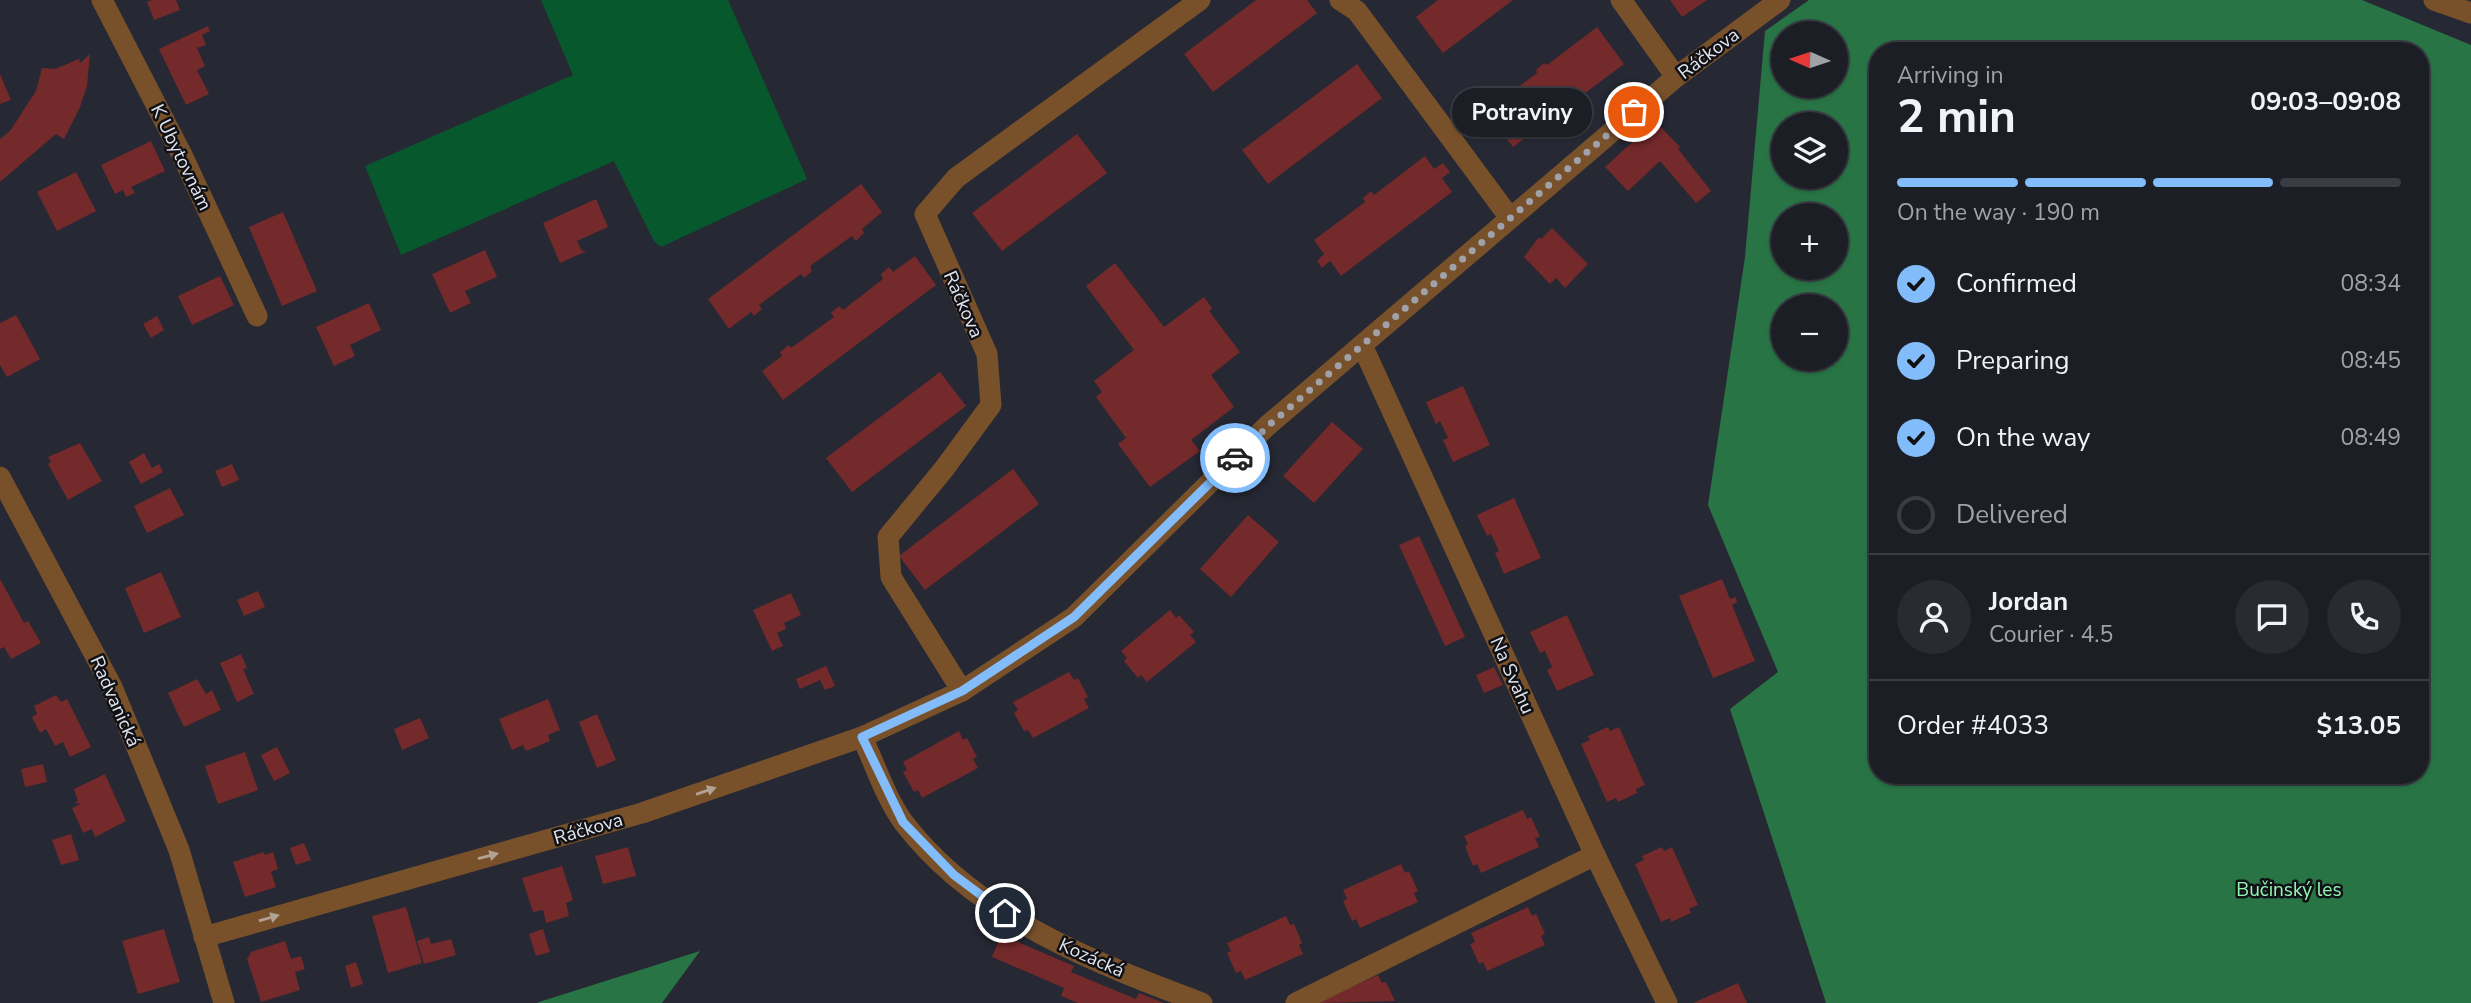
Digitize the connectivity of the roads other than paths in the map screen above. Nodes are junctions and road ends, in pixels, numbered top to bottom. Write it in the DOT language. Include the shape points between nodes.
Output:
graph roads {
  1 [pos="102,0"];
  2 [pos="1200,0"];
  3 [pos="1621,0"];
  4 [pos="1780,0"];
  5 [pos="2434,0"];
  6 [pos="1356,4"];
  7 [pos="2471,13"];
  8 [pos="1676,77"];
  9 [pos="1510,218"];
  10 [pos="257,316"];
  11 [pos="1363,345"];
  12 [pos="0,477"];
  13 [pos="962,691"];
  14 [pos="862,737"];
  15 [pos="1595,855"];
  16 [pos="204,937"];
  17 [pos="224,1003"];
  18 [pos="1202,1003"];
  19 [pos="1296,1003"];
  20 [pos="1667,1003"];
  1 -- 10 [label="street, K Ubytovnám" via="182,155"];
  2 -- 13 [label="street, Ráčkova" via="956,178 925,214 986,354 991,405 888,537 891,578"];
  3 -- 8 [label="street"];
  4 -- 8 [label="street, Ráčkova"];
  5 -- 7 [label="street"];
  6 -- 9 [label="street"];
  8 -- 9 [label="street, Ráčkova"];
  9 -- 11 [label="street, Ráčkova"];
  11 -- 13 [label="street, Ráčkova" via="1268,426 1074,617"];
  11 -- 15 [label="street, Na Svahu"];
  12 -- 16 [label="street, Radvanická" via="112,687 179,850"];
  13 -- 14 [label="street, Ráčkova"];
  16 -- 14 [label="street, Ráčkova, one-way" via="642,813"];
  14 -- 18 [label="street, Kozácká" via="903,822 954,875 1005,913 1068,948"];
  15 -- 19 [label="street"];
  15 -- 20 [label="street, Na Svahu"];
  16 -- 17 [label="street, Radvanická"];
}
